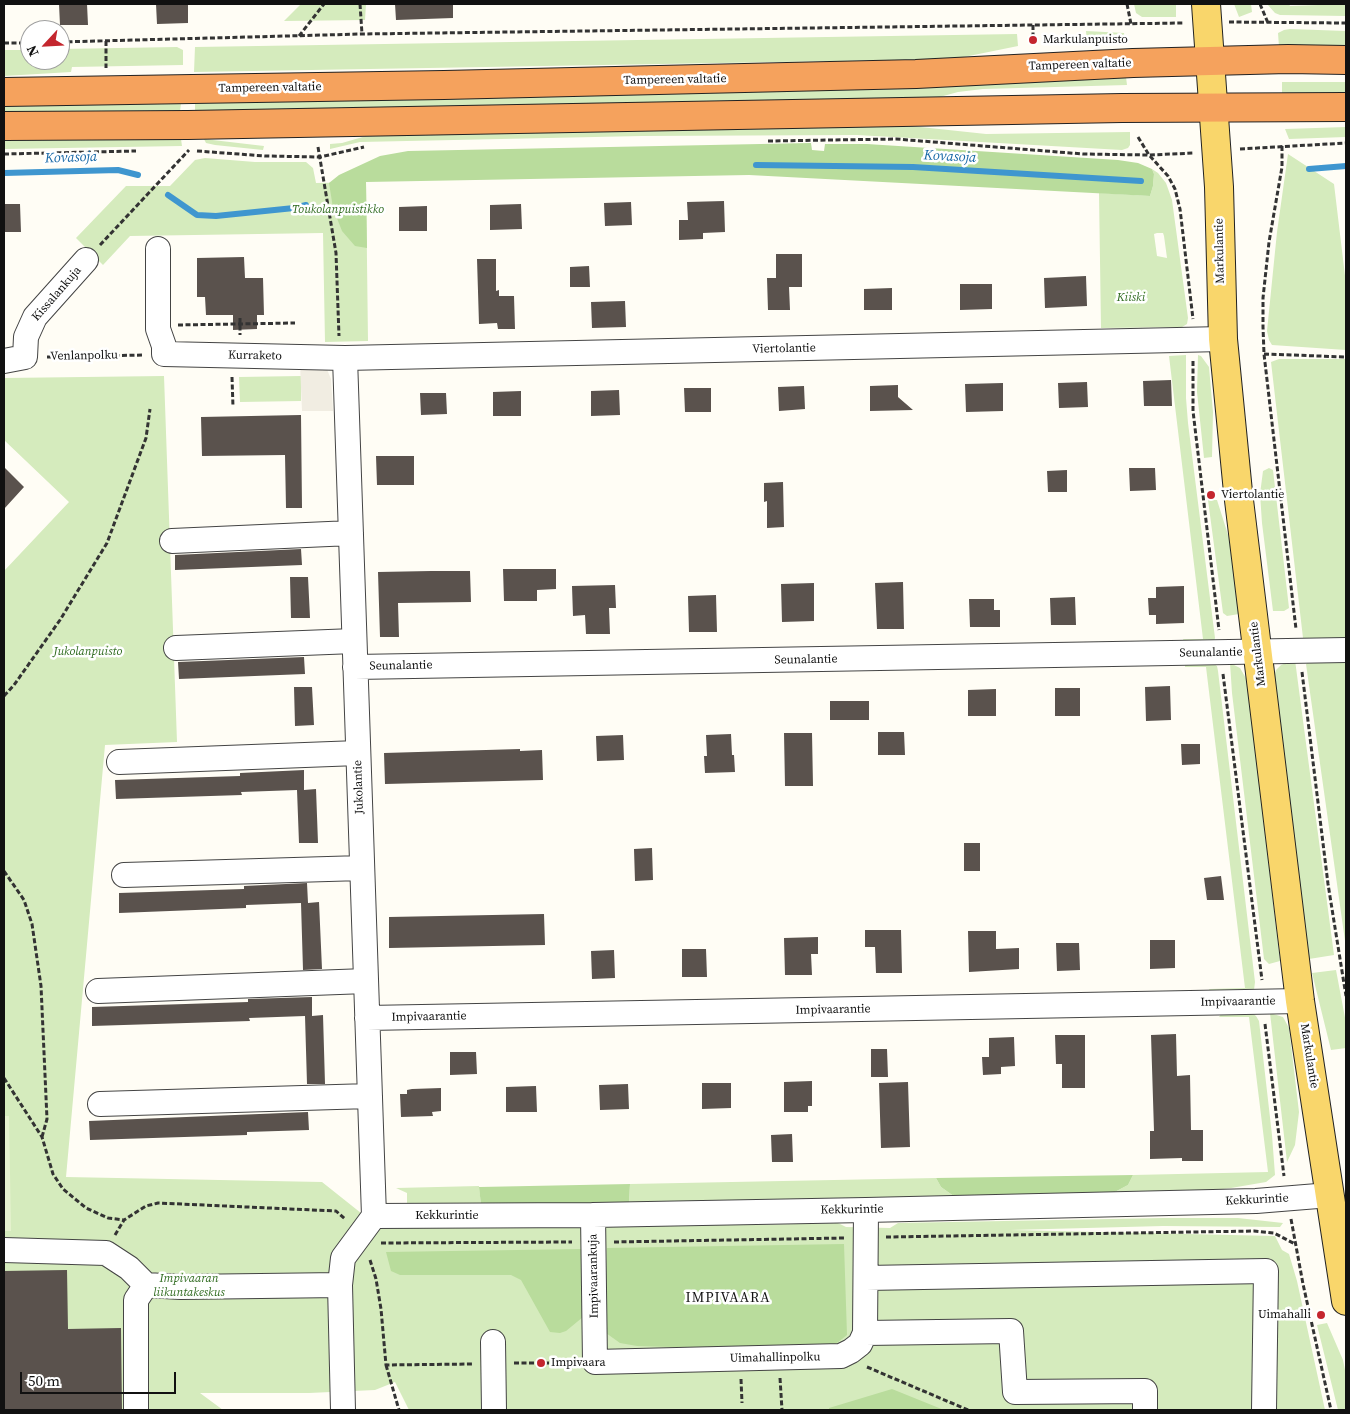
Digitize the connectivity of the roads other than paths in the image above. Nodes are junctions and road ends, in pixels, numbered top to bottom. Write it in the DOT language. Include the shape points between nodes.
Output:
graph roads {
  1 [pos="1206,4"];
  2 [pos="1346,60"];
  3 [pos="1211,61"];
  4 [pos="4,92"];
  5 [pos="1214,107"];
  6 [pos="1346,107"];
  7 [pos="4,126"];
  8 [pos="158,249"];
  9 [pos="86,260"];
  10 [pos="1223,338"];
  11 [pos="345,358"];
  12 [pos="14,359"];
  13 [pos="350,533"];
  14 [pos="172,541"];
  15 [pos="354,641"];
  16 [pos="176,648"];
  17 [pos="1346,650"];
  18 [pos="1257,652"];
  19 [pos="355,667"];
  20 [pos="358,753"];
  21 [pos="119,762"];
  22 [pos="362,868"];
  23 [pos="124,875"];
  24 [pos="366,981"];
  25 [pos="98,991"];
  26 [pos="1300,1001"];
  27 [pos="367,1018"];
  28 [pos="370,1096"];
  29 [pos="100,1104"];
  30 [pos="1330,1195"];
  31 [pos="866,1210"];
  32 [pos="593,1215"];
  33 [pos="374,1216"];
  34 [pos="4,1250"];
  35 [pos="866,1278"];
  36 [pos="146,1285"];
  37 [pos="340,1285"];
  38 [pos="1346,1301"];
  39 [pos="865,1333"];
  40 [pos="493,1353"];
  41 [pos="595,1362"];
  42 [pos="136,1410"];
  43 [pos="343,1410"];
  44 [pos="494,1410"];
  45 [pos="1145,1410"];
  46 [pos="1264,1410"];
  1 -- 3 [label="main road, Markulantie"];
  2 -- 3 [label="highway, Tampereen valtatie"];
  3 -- 4 [label="highway, Tampereen valtatie" via="916,74"];
  3 -- 5 [label="main road, Markulantie"];
  5 -- 6 [label="highway"];
  5 -- 7 [label="highway"];
  5 -- 10 [label="main road, Markulantie"];
  8 -- 11 [label="street, Kurraketo" via="158,325 164,354"];
  9 -- 12 [label="street, Kissalankuja" via="35,317"];
  10 -- 11 [label="street, Viertolantie"];
  10 -- 18 [label="main road, Markulantie"];
  11 -- 13 [label="street, Jukolantie"];
  13 -- 14 [label="street"];
  13 -- 15 [label="street, Jukolantie"];
  15 -- 16 [label="street"];
  15 -- 19 [label="street, Jukolantie"];
  17 -- 18 [label="street, Seunalantie"];
  18 -- 19 [label="street, Seunalantie"];
  18 -- 26 [label="main road, Markulantie"];
  19 -- 20 [label="street, Jukolantie"];
  20 -- 21 [label="street"];
  20 -- 22 [label="street, Jukolantie"];
  22 -- 23 [label="street"];
  22 -- 24 [label="street, Jukolantie"];
  24 -- 25 [label="street"];
  24 -- 27 [label="street, Jukolantie"];
  26 -- 27 [label="street, Impivaarantie"];
  26 -- 30 [label="main road, Markulantie"];
  27 -- 28 [label="street, Jukolantie"];
  28 -- 29 [label="street"];
  28 -- 33 [label="street, Jukolantie"];
  30 -- 31 [label="street, Kekkurintie" via="1256,1201"];
  30 -- 38 [label="main road, Markulantie"];
  31 -- 32 [label="street, Kekkurintie"];
  31 -- 35 [label="street"];
  32 -- 33 [label="street, Kekkurintie"];
  32 -- 41 [label="street, Impivaarankuja"];
  33 -- 37 [label="street" via="343,1258"];
  34 -- 36 [label="street" via="106,1253 129,1268"];
  35 -- 39 [label="street"];
  35 -- 46 [label="street" via="1266,1271"];
  36 -- 37 [label="street"];
  36 -- 42 [label="street" via="136,1300"];
  37 -- 43 [label="street"];
  39 -- 41 [label="street, Uimahallinpolku" via="852,1352 841,1356"];
  39 -- 45 [label="street" via="1011,1331 1015,1392 1145,1391"];
  40 -- 44 [label="street"];
}
